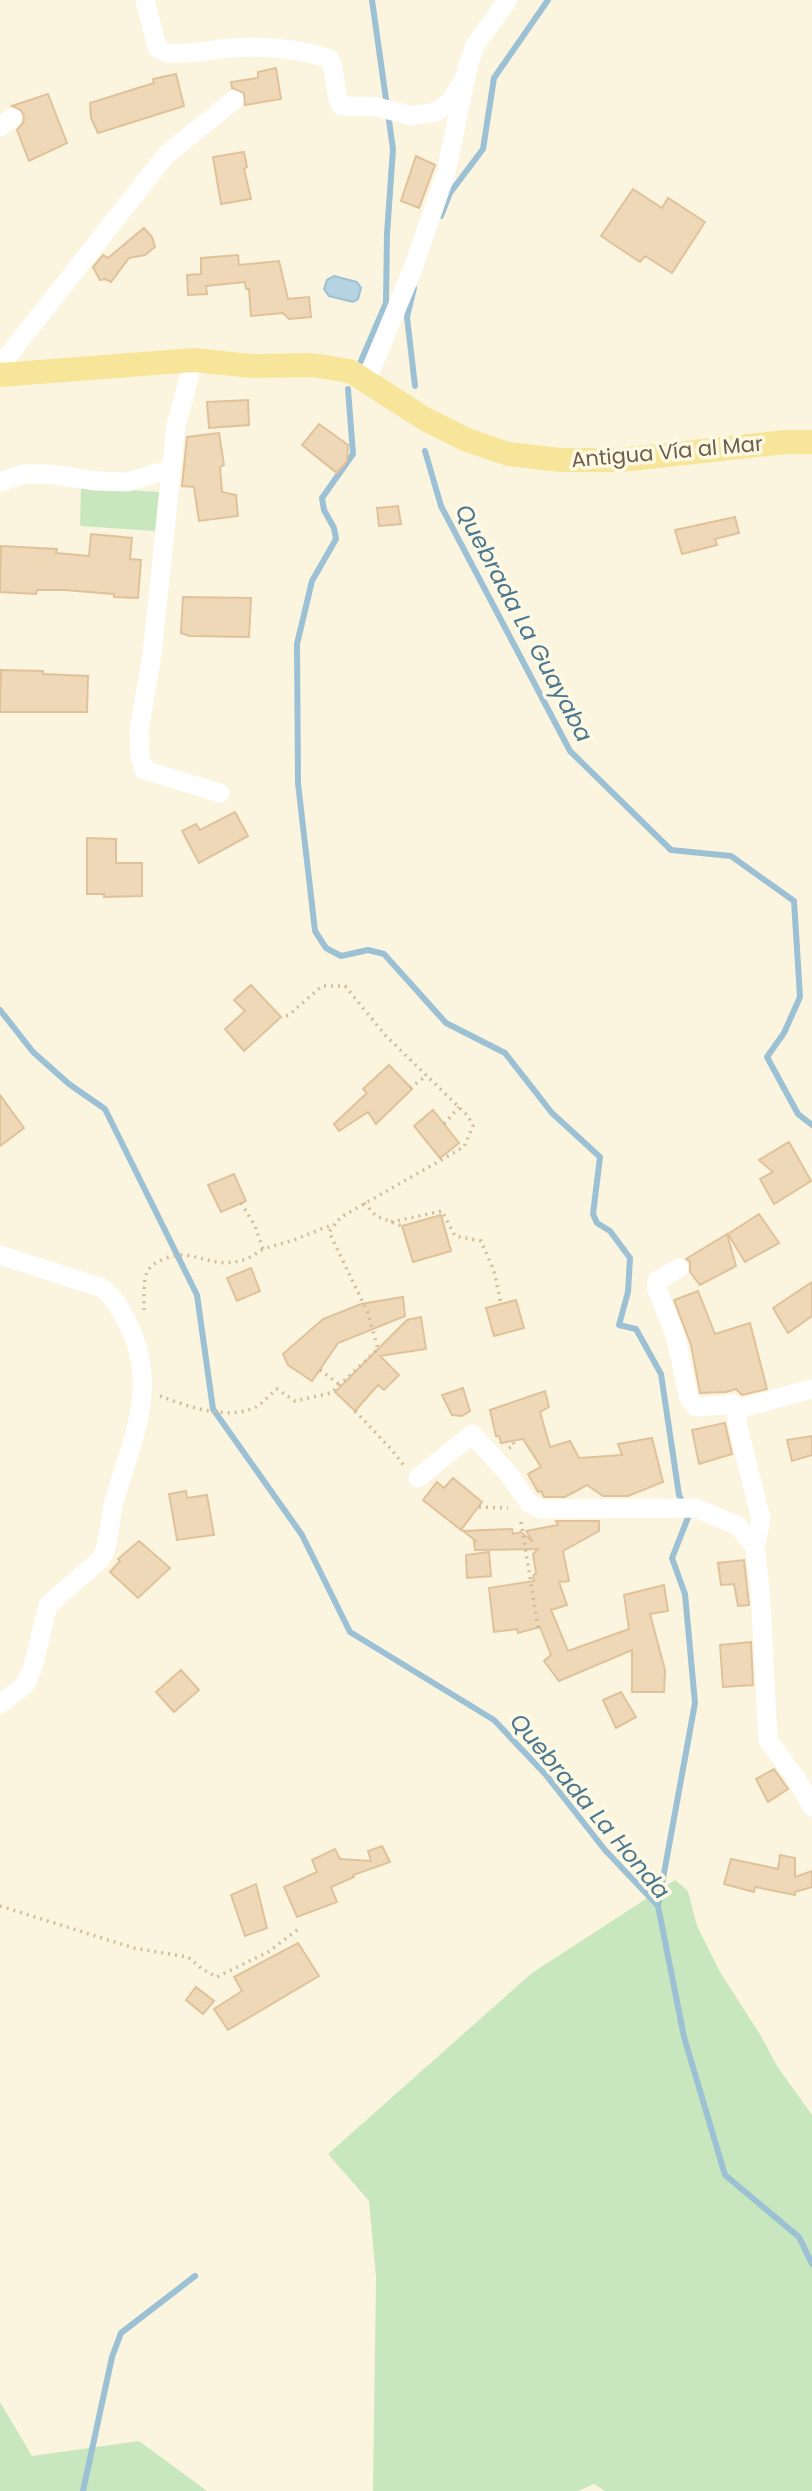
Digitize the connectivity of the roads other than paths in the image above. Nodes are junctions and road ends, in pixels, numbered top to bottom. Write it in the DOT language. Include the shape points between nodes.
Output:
graph roads {
  1 [pos="145,0"];
  2 [pos="499,5"];
  3 [pos="466,76"];
  4 [pos="234,100"];
  5 [pos="194,360"];
  6 [pos="0,366"];
  7 [pos="0,375"];
  8 [pos="366,382"];
  9 [pos="812,442"];
  10 [pos="171,469"];
  11 [pos="0,482"];
  12 [pos="220,793"];
  13 [pos="0,1255"];
  14 [pos="680,1268"];
  15 [pos="812,1388"];
  16 [pos="740,1411"];
  17 [pos="418,1478"];
  18 [pos="755,1546"];
  19 [pos="0,1704"];
  20 [pos="812,1807"];
  1 -- 3 [label="street" via="162,52 233,48 315,54 330,59 341,106 377,107 412,116 436,111 452,102"];
  2 -- 3 [label="street" via="475,45"];
  3 -- 8 [label="street" via="446,173"];
  4 -- 6 [label="street" via="166,155"];
  5 -- 7 [label="main road, Antigua Vía al Mar"];
  5 -- 8 [label="main road, Antigua Vía al Mar" via="251,366 312,365 349,371"];
  5 -- 10 [label="street" via="176,425"];
  8 -- 9 [label="main road, Antigua Vía al Mar" via="425,419 508,454 621,460"];
  10 -- 11 [label="street" via="127,482 24,474"];
  10 -- 12 [label="street" via="152,655 138,730 140,755 144,770"];
  13 -- 19 [label="street" via="102,1288 117,1303 138,1347 144,1389 105,1551 48,1605 25,1685"];
  14 -- 16 [label="street" via="657,1281 657,1289 675,1335 689,1398 696,1407 733,1404"];
  15 -- 16 [label="street"];
  16 -- 18 [label="street" via="737,1423 761,1519"];
  17 -- 18 [label="street" via="472,1434 529,1503 540,1509 696,1508 738,1526"];
  18 -- 20 [label="street" via="768,1740"];
}
